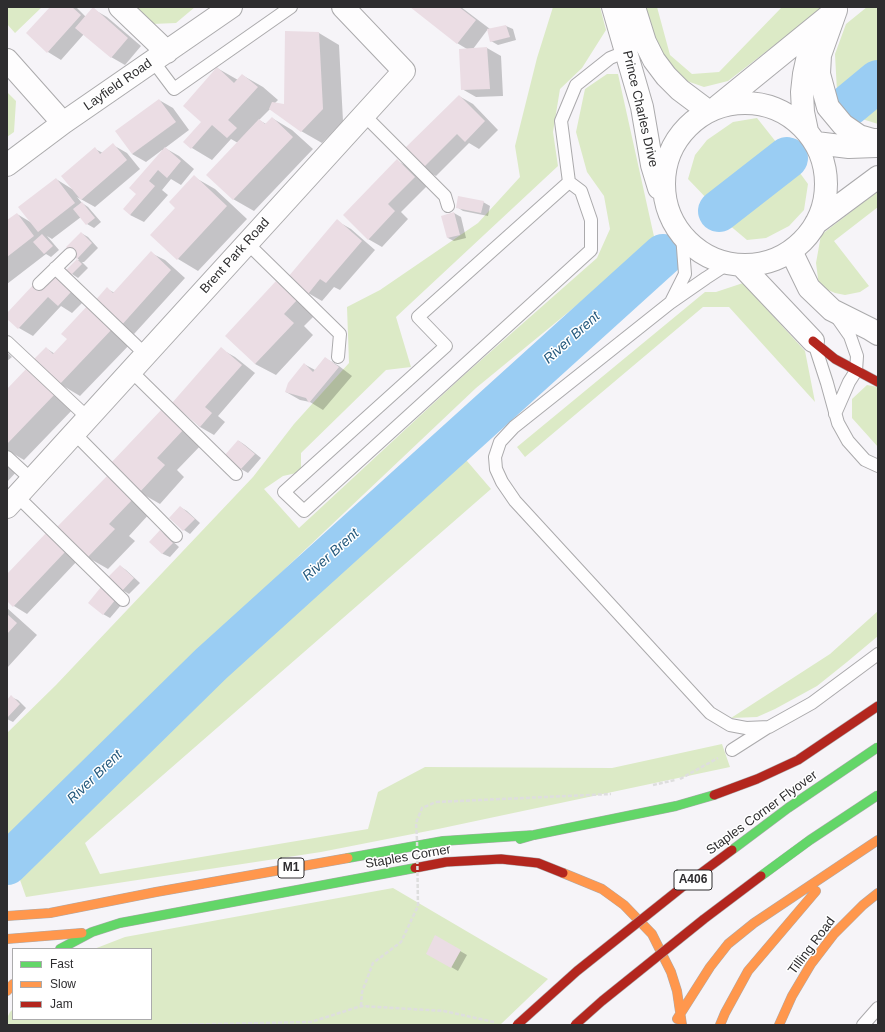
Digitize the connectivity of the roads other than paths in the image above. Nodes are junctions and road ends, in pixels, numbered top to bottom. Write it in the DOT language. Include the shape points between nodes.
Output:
graph roads {
  1 [pos="120,7"];
  2 [pos="231,7"];
  3 [pos="291,7"];
  4 [pos="343,7"];
  5 [pos="614,7"];
  6 [pos="634,7"];
  7 [pos="838,9"];
  8 [pos="636,47"];
  9 [pos="160,56"];
  10 [pos="7,60"];
  11 [pos="712,109"];
  12 [pos="364,115"];
  13 [pos="63,123"];
  14 [pos="811,137"];
  15 [pos="878,140"];
  16 [pos="878,146"];
  17 [pos="7,165"];
  18 [pos="878,177"];
  19 [pos="569,182"];
  20 [pos="448,206"];
  21 [pos="668,211"];
  22 [pos="816,223"];
  23 [pos="682,235"];
  24 [pos="248,243"];
  25 [pos="790,251"];
  26 [pos="70,254"];
  27 [pos="735,264"];
  28 [pos="55,268"];
  29 [pos="39,284"];
  30 [pos="670,304"];
  31 [pos="832,310"];
  32 [pos="878,334"];
  33 [pos="813,341"];
  34 [pos="7,342"];
  35 [pos="146,355"];
  36 [pos="338,357"];
  37 [pos="131,370"];
  38 [pos="856,371"];
  39 [pos="878,382"];
  40 [pos="835,414"];
  41 [pos="81,426"];
  42 [pos="7,457"];
  43 [pos="878,466"];
  44 [pos="236,474"];
  45 [pos="32,480"];
  46 [pos="12,501"];
  47 [pos="176,536"];
  48 [pos="122,600"];
  49 [pos="878,654"];
  50 [pos="878,706"];
  51 [pos="855,710"];
  52 [pos="769,727"];
  53 [pos="878,747"];
  54 [pos="732,750"];
  55 [pos="798,760"];
  56 [pos="878,794"];
  57 [pos="534,835"];
  58 [pos="878,840"];
  59 [pos="497,846"];
  60 [pos="482,851"];
  61 [pos="446,862"];
  62 [pos="834,870"];
  63 [pos="878,893"];
  64 [pos="7,916"];
  65 [pos="92,932"];
  66 [pos="7,938"];
  67 [pos="62,948"];
  68 [pos="878,1008"];
  69 [pos="681,1014"];
  70 [pos="517,1025"];
  71 [pos="575,1025"];
  72 [pos="673,1025"];
  73 [pos="682,1025"];
  74 [pos="720,1025"];
  75 [pos="779,1025"];
  76 [pos="863,1025"];
  1 -- 9 [label="street"];
  2 -- 9 [label="street, Layfield Road"];
  3 -- 9 [label="lane" via="174,89"];
  4 -- 12 [label="street, Brent Park Road" via="404,71"];
  5 -- 8 [label="street, Prince Charles Drive"];
  6 -- 8 [label="street, Prince Charles Drive"];
  7 -- 11 [label="street"];
  7 -- 14 [label="street" via="809,51 804,74 802,112"];
  7 -- 15 [label="street" via="820,55 819,74 828,107 843,125 859,136"];
  8 -- 11 [label="street, Prince Charles Drive" via="654,60 680,90"];
  8 -- 19 [label="lane" via="610,58 576,85 561,121"];
  8 -- 21 [label="street, Prince Charles Drive" via="642,107 652,165"];
  9 -- 13 [label="street, Layfield Road"];
  10 -- 13 [label="street"];
  11 -- 14 [label="street" via="740,102 765,104 788,114"];
  11 -- 21 [label="street" via="693,120 676,139 666,162 663,187"];
  12 -- 20 [label="lane" via="445,196"];
  12 -- 24 [label="street, Brent Park Road"];
  13 -- 17 [label="street, Layfield Road"];
  14 -- 16 [label="street" via="849,147"];
  14 -- 22 [label="street" via="824,163 826,183 824,204"];
  18 -- 22 [label="street"];
  19 -- 19 [label="lane" via="418,317 446,346 284,492 304,511 591,250 591,220 581,191"];
  21 -- 23 [label="street"];
  22 -- 25 [label="street" via="805,239"];
  23 -- 27 [label="street" via="695,248 712,258"];
  23 -- 30 [label="lane" via="685,274"];
  24 -- 35 [label="street, Brent Park Road"];
  24 -- 36 [label="lane" via="340,334"];
  25 -- 27 [label="street" via="767,262"];
  25 -- 31 [label="street" via="809,288"];
  26 -- 28 [label="lane"];
  27 -- 30 [label="lane" via="706,278"];
  27 -- 33 [label="street"];
  28 -- 29 [label="lane"];
  28 -- 35 [label="lane"];
  30 -- 52 [label="lane" via="514,427 500,442 496,469 515,502 710,713 730,725 746,728"];
  31 -- 32 [label="street"];
  31 -- 38 [label="lane" via="850,336 857,356"];
  33 -- 38 [label="main road" via="835,359"];
  33 -- 40 [label="lane"];
  34 -- 41 [label="lane"];
  35 -- 37 [label="street, Brent Park Road"];
  37 -- 41 [label="street, Brent Park Road"];
  37 -- 44 [label="lane"];
  38 -- 39 [label="main road"];
  38 -- 40 [label="lane"];
  40 -- 43 [label="lane" via="848,441 865,460"];
  41 -- 45 [label="street, Brent Park Road"];
  41 -- 47 [label="lane"];
  42 -- 45 [label="lane"];
  45 -- 46 [label="street, Brent Park Road"];
  46 -- 48 [label="lane"];
  49 -- 52 [label="lane" via="812,703"];
  50 -- 55 [label="main road"];
  51 -- 55 [label="main road"];
  52 -- 54 [label="lane"];
  53 -- 70 [label="main road, Staples Corner Flyover / A406, bridge" via="788,808 681,888 577,971"];
  55 -- 57 [label="main road" via="718,794 676,806"];
  56 -- 71 [label="main road, A406, bridge" via="810,840 704,920"];
  57 -- 59 [label="main road"];
  57 -- 64 [label="main road, M1" via="442,841 50,913"];
  58 -- 62 [label="main road"];
  60 -- 61 [label="main road"];
  61 -- 65 [label="main road, Staples Corner" via="120,923"];
  61 -- 69 [label="main road, Staples Corner" via="501,859 538,863 602,889 624,905 652,934 671,972"];
  62 -- 69 [label="main road" via="728,944 710,967"];
  62 -- 74 [label="main road" via="748,971"];
  63 -- 75 [label="main road, Tilling Road" via="834,934 792,996"];
  65 -- 66 [label="main road"];
  65 -- 67 [label="main road, Staples Corner"];
  68 -- 76 [label="lane"];
  69 -- 72 [label="main road"];
  69 -- 73 [label="main road, Staples Corner"];
}
